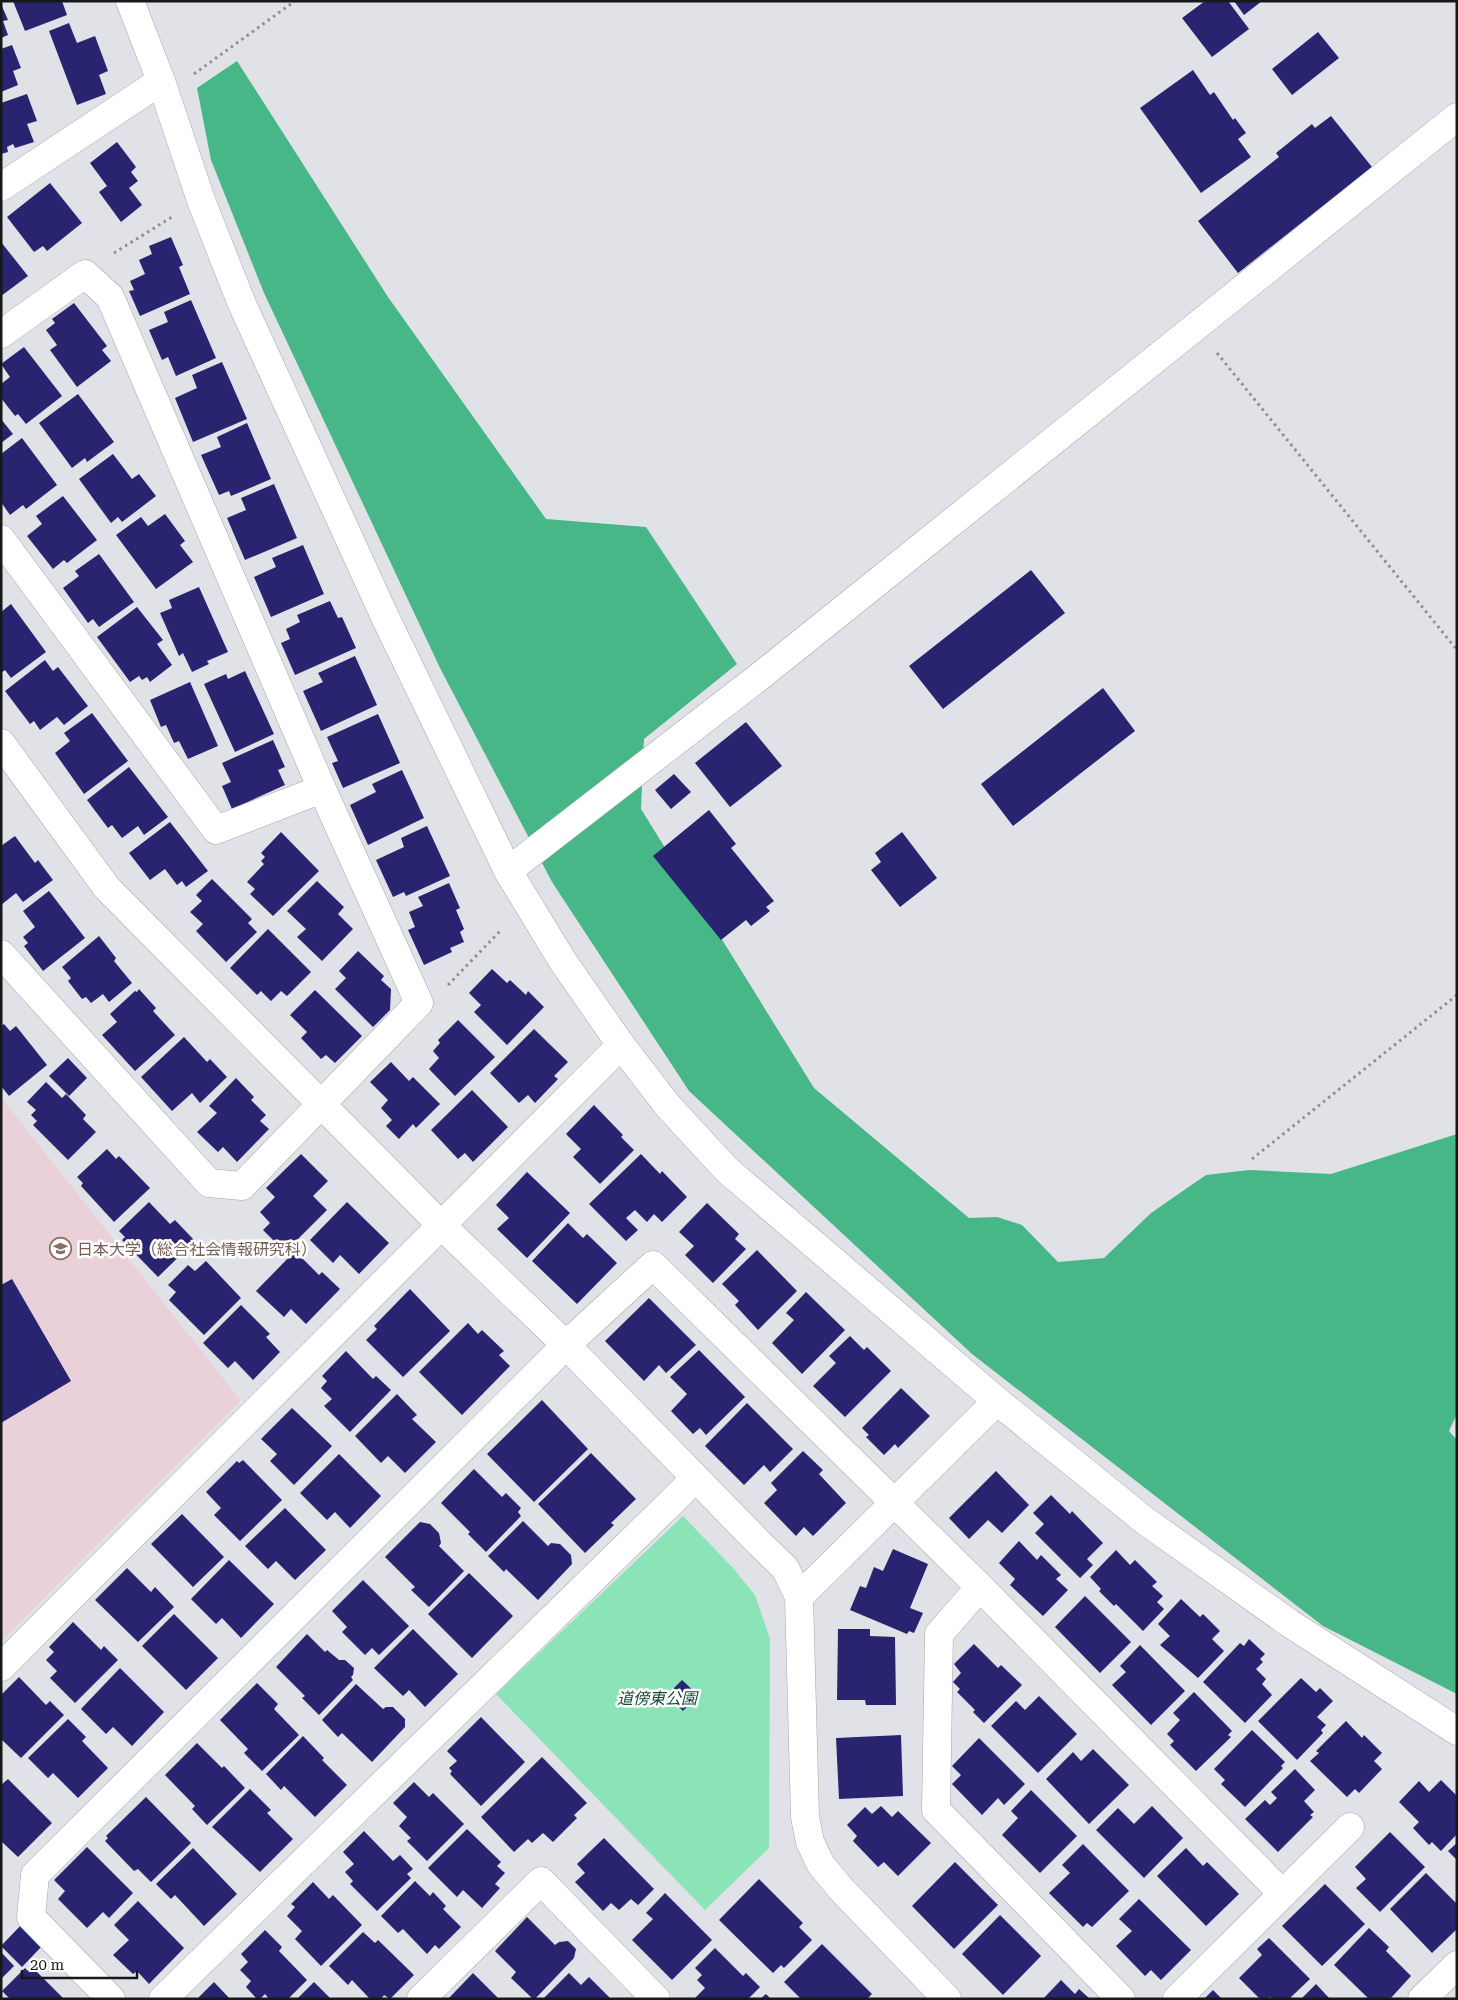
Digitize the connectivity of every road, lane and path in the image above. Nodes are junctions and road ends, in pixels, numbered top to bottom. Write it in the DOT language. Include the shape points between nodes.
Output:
graph roads {
  1 [pos="130,1"];
  2 [pos="296,1"];
  3 [pos="163,88"];
  4 [pos="1457,117"];
  5 [pos="1,187"];
  6 [pos="202,203"];
  7 [pos="85,274"];
  8 [pos="1196,328"];
  9 [pos="1,334"];
  10 [pos="1,539"];
  11 [pos="1457,650"];
  12 [pos="1,743"];
  13 [pos="322,789"];
  14 [pos="508,871"];
  15 [pos="508,923"];
  16 [pos="1,954"];
  17 [pos="1457,995"];
  18 [pos="419,1003"];
  19 [pos="621,1045"];
  20 [pos="321,1104"];
  21 [pos="1252,1159"];
  22 [pos="442,1226"];
  23 [pos="566,1345"];
  24 [pos="997,1401"];
  25 [pos="696,1478"];
  26 [pos="895,1503"];
  27 [pos="980,1587"];
  28 [pos="799,1597"];
  29 [pos="1,1667"];
  30 [pos="1457,1731"];
  31 [pos="1350,1827"];
  32 [pos="1283,1894"];
  33 [pos="1457,1965"];
  34 [pos="111,1999"];
  35 [pos="163,1999"];
  36 [pos="421,1999"];
  37 [pos="656,1999"];
  38 [pos="947,1999"];
  39 [pos="1121,1999"];
  40 [pos="1177,1999"];
  41 [pos="1422,1999"];
  1 -- 3 [label="street"];
  2 -- 3 [label="path"];
  3 -- 5 [label="street"];
  3 -- 6 [label="street"];
  4 -- 8 [label="street"];
  6 -- 7 [label="path" via="164,221"];
  6 -- 14 [label="street" via="289,409"];
  7 -- 9 [label="street"];
  7 -- 13 [label="street" via="110,297"];
  8 -- 11 [label="path"];
  8 -- 14 [label="street" via="764,673"];
  10 -- 13 [label="street" via="216,830"];
  12 -- 20 [label="street" via="107,888"];
  13 -- 18 [label="street"];
  14 -- 19 [label="street" via="562,960"];
  15 -- 18 [label="path" via="435,998"];
  16 -- 20 [label="street" via="209,1183 242,1186"];
  17 -- 21 [label="path"];
  18 -- 20 [label="street"];
  19 -- 22 [label="street"];
  19 -- 24 [label="street" via="668,1106 727,1170"];
  20 -- 22 [label="street"];
  22 -- 23 [label="street"];
  22 -- 29 [label="street"];
  23 -- 25 [label="street"];
  23 -- 26 [label="street" via="652,1265"];
  23 -- 34 [label="street" via="35,1875 31,1917"];
  24 -- 26 [label="street"];
  24 -- 30 [label="street" via="1152,1525 1289,1623"];
  25 -- 28 [label="street" via="785,1568"];
  25 -- 35 [label="street"];
  26 -- 27 [label="street"];
  26 -- 28 [label="street"];
  27 -- 32 [label="street"];
  27 -- 39 [label="street" via="939,1634 936,1810"];
  28 -- 38 [label="street" via="805,1817 810,1842 821,1865 842,1890"];
  31 -- 32 [label="street"];
  32 -- 40 [label="street"];
  33 -- 41 [label="street"];
  36 -- 37 [label="street" via="541,1881"];
}
